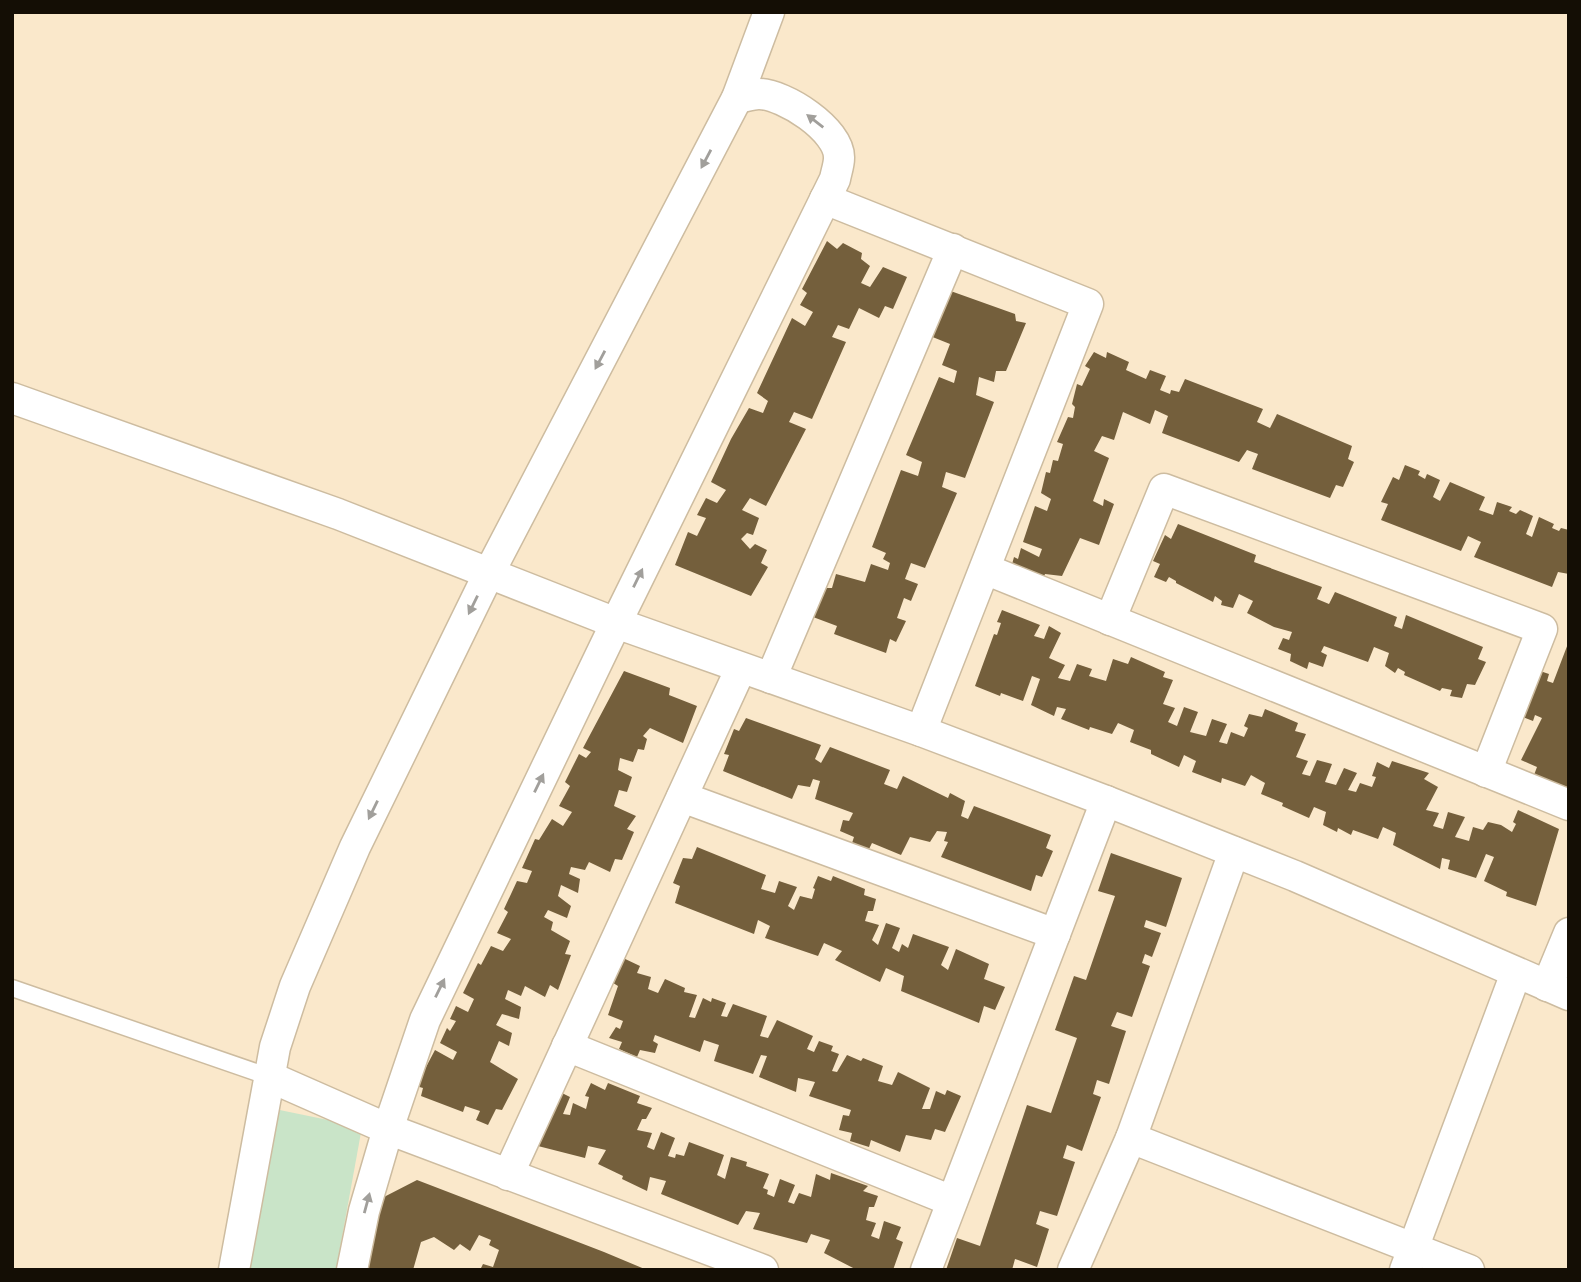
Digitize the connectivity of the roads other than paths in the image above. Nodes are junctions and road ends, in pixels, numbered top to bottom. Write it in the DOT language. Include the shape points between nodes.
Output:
graph roads {
  1 [pos="769,12"];
  2 [pos="737,98"];
  3 [pos="825,199"];
  4 [pos="953,249"];
  5 [pos="12,398"];
  6 [pos="985,569"];
  7 [pos="489,573"];
  8 [pos="1110,620"];
  9 [pos="616,623"];
  10 [pos="741,668"];
  11 [pos="771,678"];
  12 [pos="921,732"];
  13 [pos="1486,772"];
  14 [pos="682,797"];
  15 [pos="1106,801"];
  16 [pos="1569,805"];
  17 [pos="1234,852"];
  18 [pos="1569,933"];
  19 [pos="1055,934"];
  20 [pos="1516,972"];
  21 [pos="12,988"];
  22 [pos="1558,990"];
  23 [pos="567,1046"];
  24 [pos="270,1077"];
  25 [pos="388,1129"];
  26 [pos="1131,1138"];
  27 [pos="508,1175"];
  28 [pos="952,1201"];
  29 [pos="1409,1259"];
  30 [pos="755,1268"];
  31 [pos="234,1270"];
  32 [pos="352,1270"];
  33 [pos="926,1270"];
  34 [pos="1073,1270"];
  35 [pos="1469,1270"];
  1 -- 2 [label="street"];
  3 -- 2 [label="street, one-way" via="840,157 830,135 777,97 759,93"];
  2 -- 7 [label="street, one-way"];
  3 -- 4 [label="street"];
  9 -- 3 [label="street, one-way"];
  4 -- 6 [label="street" via="1088,304"];
  4 -- 11 [label="street"];
  5 -- 7 [label="street"];
  6 -- 8 [label="street"];
  6 -- 12 [label="street"];
  7 -- 9 [label="street"];
  7 -- 24 [label="street, one-way" via="355,847 295,986"];
  8 -- 13 [label="street"];
  8 -- 13 [label="street" via="1164,489 1542,629"];
  9 -- 10 [label="street"];
  25 -- 9 [label="street, one-way" via="425,1020"];
  10 -- 11 [label="street"];
  10 -- 14 [label="street"];
  11 -- 12 [label="street"];
  12 -- 15 [label="street"];
  13 -- 16 [label="street"];
  14 -- 19 [label="street"];
  14 -- 23 [label="street"];
  15 -- 17 [label="street"];
  15 -- 19 [label="street"];
  17 -- 20 [label="street"];
  17 -- 26 [label="street"];
  18 -- 22 [label="street"];
  19 -- 28 [label="street"];
  20 -- 22 [label="street"];
  20 -- 29 [label="street"];
  21 -- 24 [label="lane"];
  23 -- 27 [label="street"];
  23 -- 28 [label="street"];
  24 -- 25 [label="street"];
  24 -- 31 [label="street"];
  25 -- 27 [label="street"];
  32 -- 25 [label="street, one-way"];
  26 -- 29 [label="street"];
  26 -- 34 [label="street"];
  27 -- 30 [label="street"];
  28 -- 33 [label="street"];
  29 -- 35 [label="street"];
}
